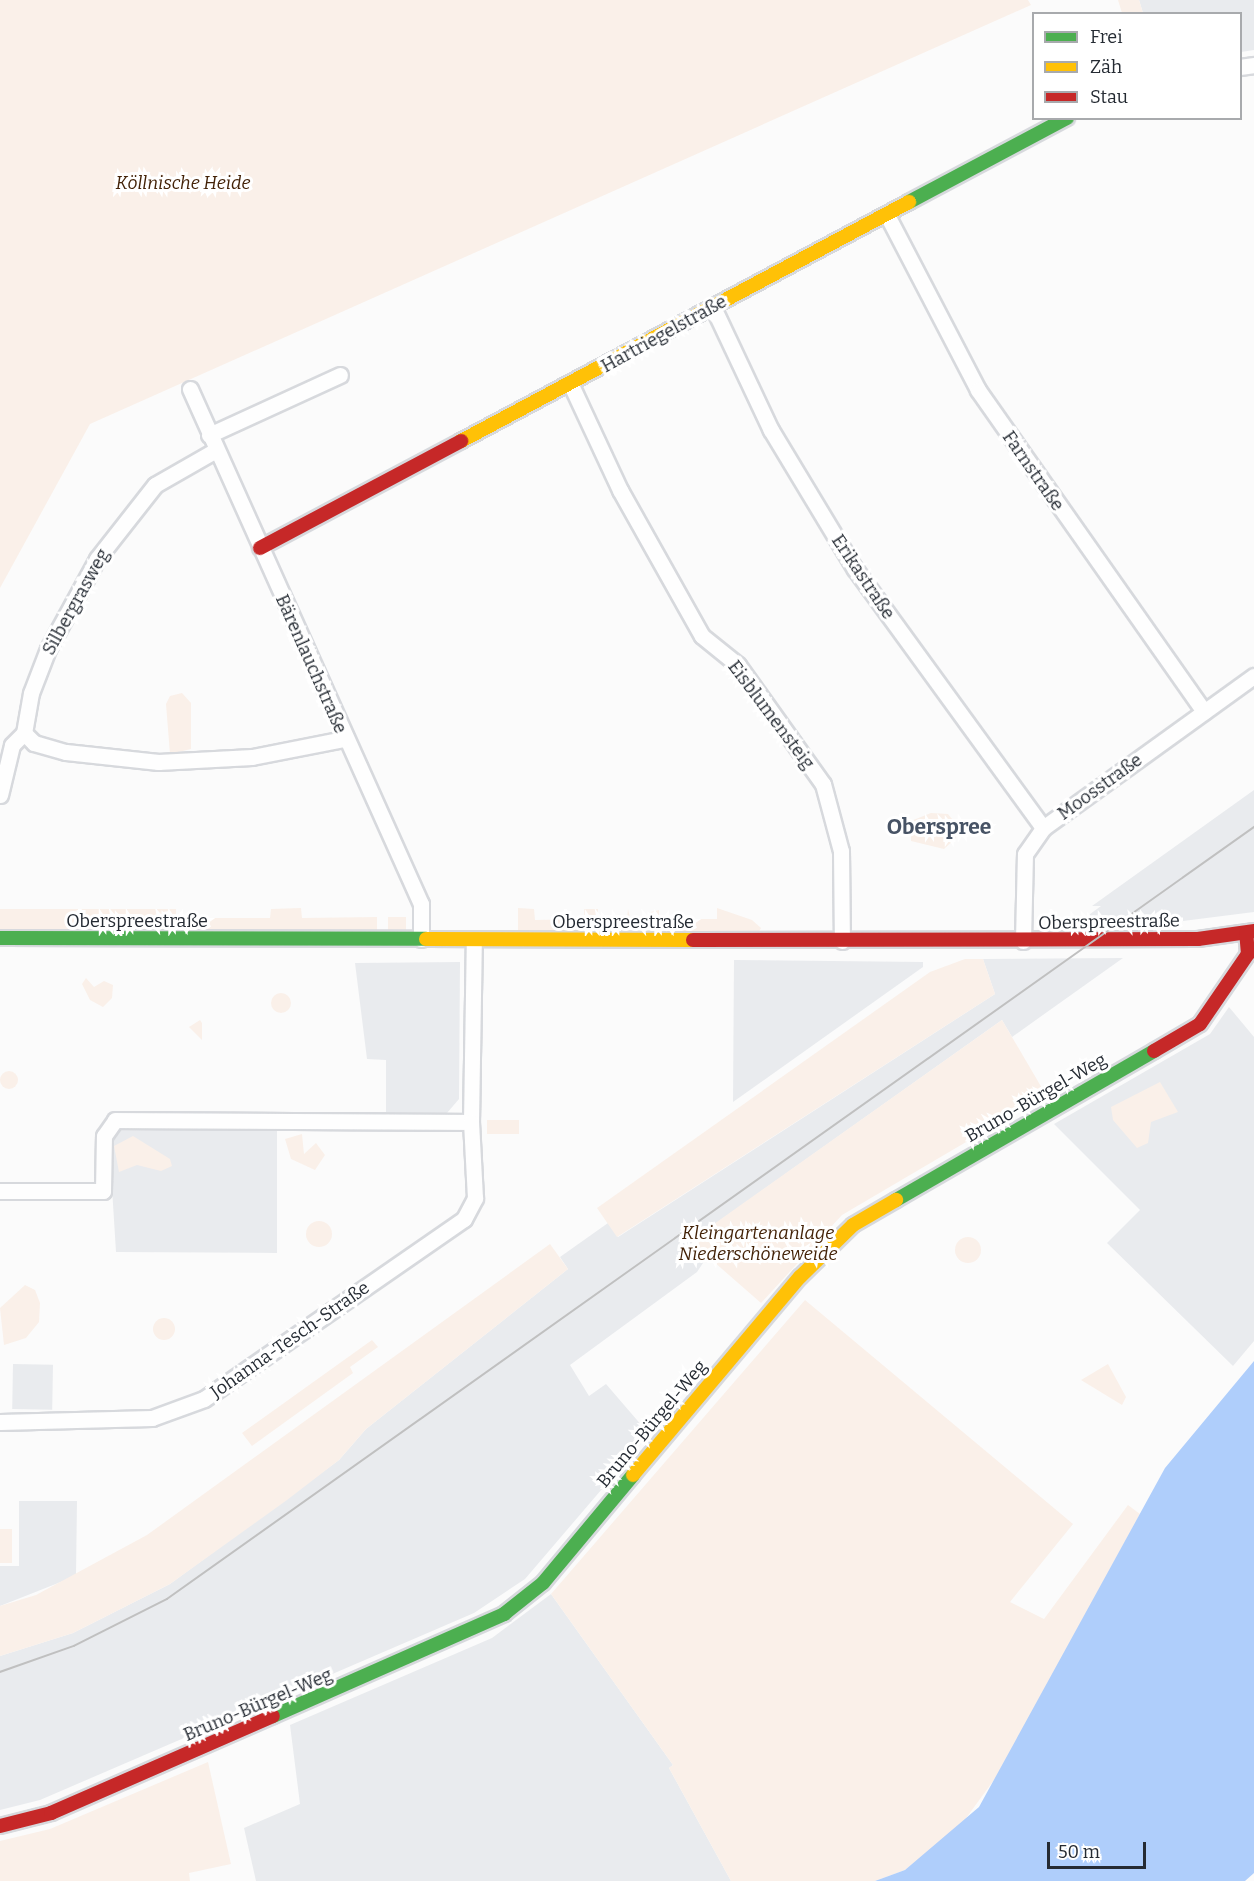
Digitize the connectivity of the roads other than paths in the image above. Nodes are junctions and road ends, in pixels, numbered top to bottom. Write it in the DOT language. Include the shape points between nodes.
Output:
graph roads {
  1 [pos="1063,120"];
  2 [pos="887,215"];
  3 [pos="713,307"];
  4 [pos="340,375"];
  5 [pos="571,385"];
  6 [pos="190,389"];
  7 [pos="209,435"];
  8 [pos="216,450"];
  9 [pos="260,548"];
  10 [pos="1254,676"];
  11 [pos="1204,712"];
  12 [pos="24,733"];
  13 [pos="344,739"];
  14 [pos="0,795"];
  15 [pos="1043,828"];
  16 [pos="1250,932"];
  17 [pos="0,939"];
  18 [pos="421,939"];
  19 [pos="474,940"];
  20 [pos="842,941"];
  21 [pos="1023,941"];
  22 [pos="471,1122"];
  23 [pos="0,1191"];
  24 [pos="0,1422"];
  25 [pos="0,1826"];
  1 -- 2 [label="street, Hartriegelstraße"];
  2 -- 3 [label="street, Hartriegelstraße"];
  2 -- 11 [label="street, Farnstraße" via="978,390"];
  3 -- 5 [label="street, Hartriegelstraße"];
  3 -- 15 [label="street, Erikastraße" via="771,430 855,569"];
  4 -- 7 [label="street"];
  5 -- 9 [label="street, Hartriegelstraße"];
  5 -- 20 [label="street, Eisblumensteig" via="620,490 702,636 738,665 823,784 841,851"];
  6 -- 7 [label="street, Bärenlauchstraße"];
  7 -- 8 [label="street, Bärenlauchstraße"];
  8 -- 9 [label="street, Bärenlauchstraße"];
  8 -- 12 [label="street, Silbergrasweg" via="155,485 97,559 48,649 31,693"];
  9 -- 13 [label="street, Bärenlauchstraße"];
  10 -- 11 [label="street, Moosstraße"];
  11 -- 15 [label="street, Moosstraße"];
  12 -- 13 [label="street" via="34,743 66,752 158,762 252,757"];
  12 -- 14 [label="street, Silbergrasweg" via="12,745"];
  13 -- 18 [label="street, Bärenlauchstraße" via="421,904"];
  15 -- 21 [label="street, Moosstraße" via="1025,854"];
  16 -- 21 [label="street, Oberspreestraße"];
  16 -- 25 [label="street, Bruno-Bürgel-Weg" via="1248,954 1200,1024 853,1225 800,1277 543,1583 504,1614 51,1813"];
  17 -- 18 [label="street, Oberspreestraße"];
  18 -- 19 [label="street, Oberspreestraße"];
  19 -- 20 [label="street, Oberspreestraße"];
  19 -- 22 [label="street, Johanna-Tesch-Straße"];
  20 -- 21 [label="street, Oberspreestraße"];
  22 -- 23 [label="street" via="115,1120 104,1136 103,1191"];
  22 -- 24 [label="street, Johanna-Tesch-Straße" via="475,1198 464,1219 204,1400 152,1418"];
}
